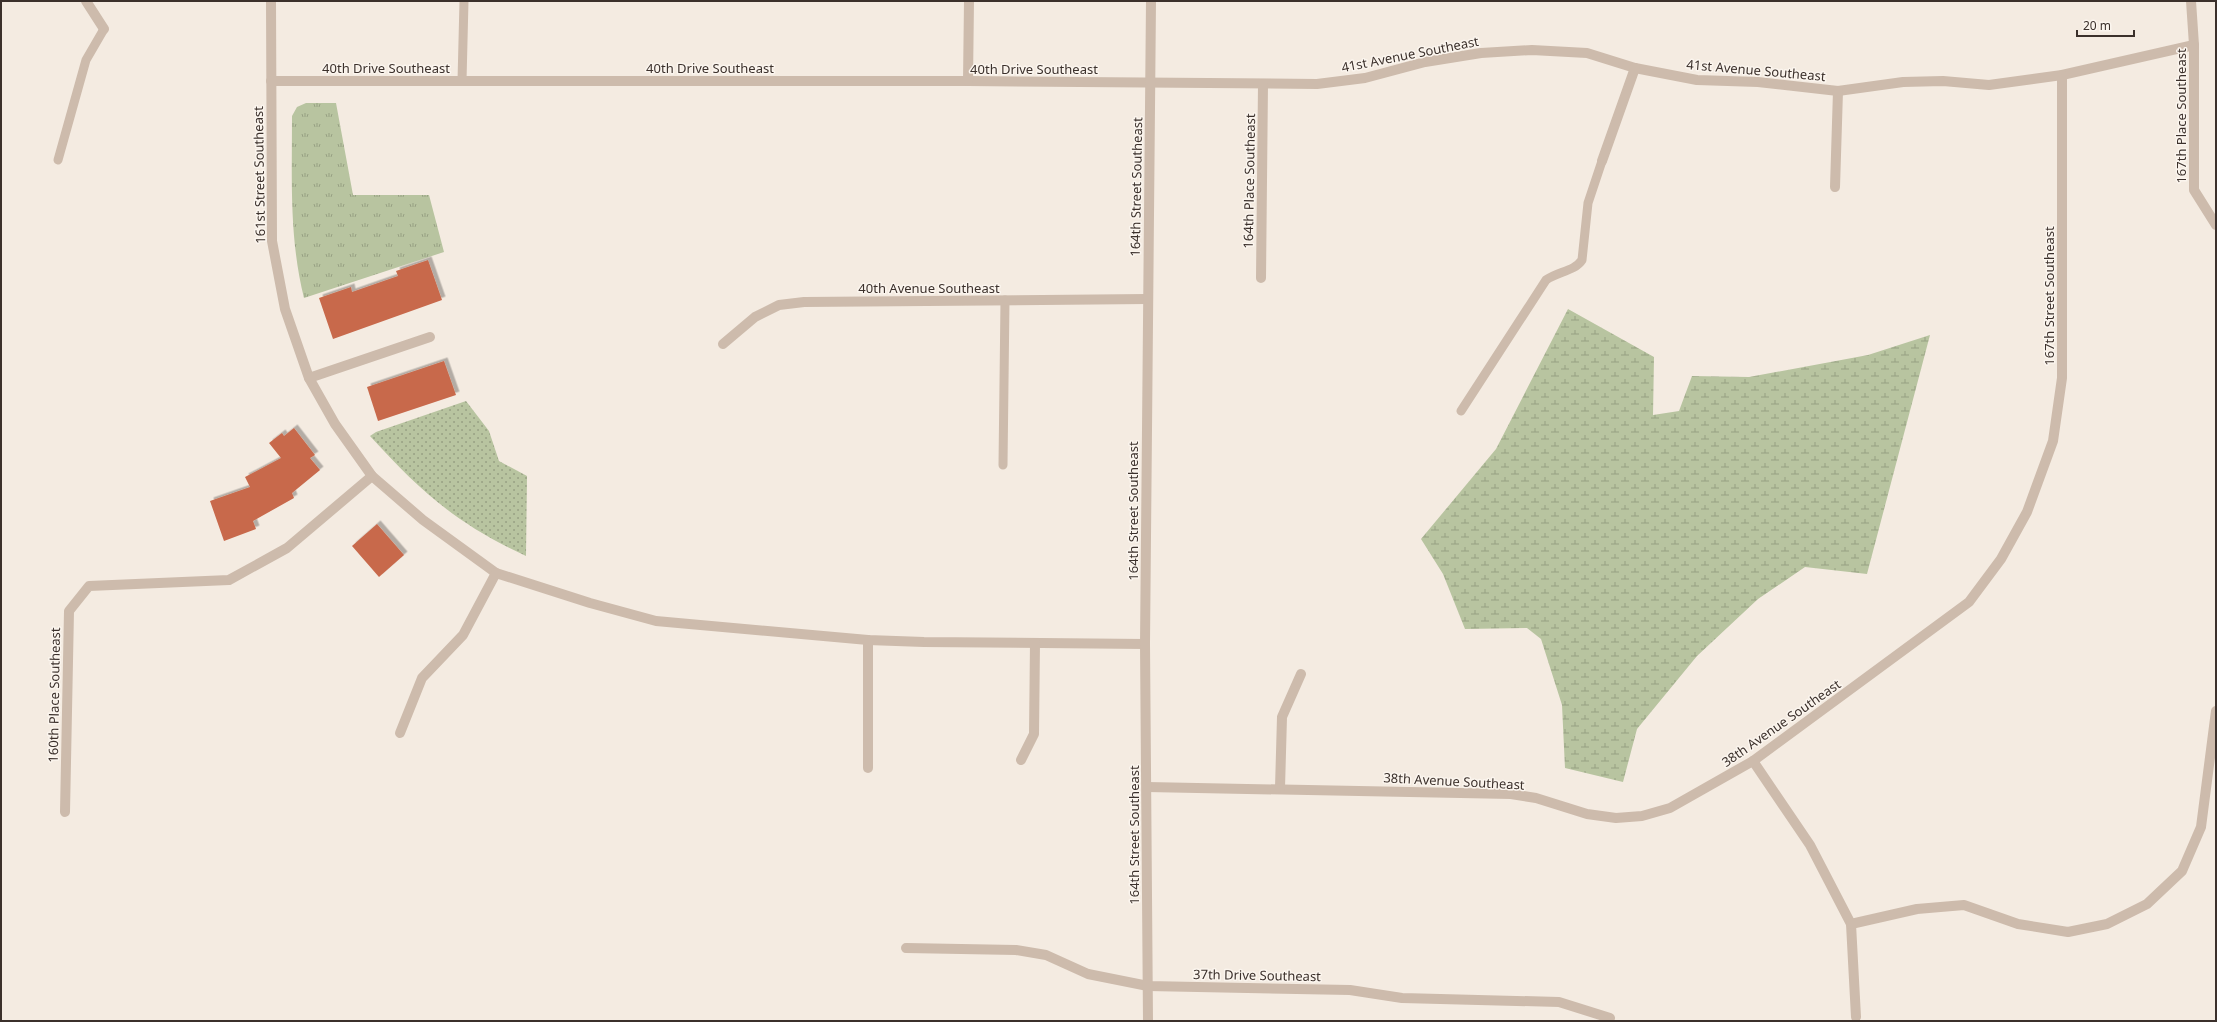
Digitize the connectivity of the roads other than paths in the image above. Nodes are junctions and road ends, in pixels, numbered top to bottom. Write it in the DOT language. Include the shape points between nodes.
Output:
graph roads {
  1 [pos="86,1"];
  2 [pos="271,1"];
  3 [pos="464,1"];
  4 [pos="969,1"];
  5 [pos="1151,1"];
  6 [pos="2191,1"];
  7 [pos="104,29"];
  8 [pos="2194,45"];
  9 [pos="1635,68"];
  10 [pos="2062,75"];
  11 [pos="271,81"];
  12 [pos="462,81"];
  13 [pos="968,81"];
  14 [pos="1150,82"];
  15 [pos="1263,84"];
  16 [pos="1838,91"];
  17 [pos="58,160"];
  18 [pos="1602,161"];
  19 [pos="1835,188"];
  20 [pos="2216,225"];
  21 [pos="1261,278"];
  22 [pos="1147,299"];
  23 [pos="1005,300"];
  24 [pos="430,337"];
  25 [pos="723,344"];
  26 [pos="309,378"];
  27 [pos="1461,411"];
  28 [pos="1003,465"];
  29 [pos="372,476"];
  30 [pos="2027,512"];
  31 [pos="496,573"];
  32 [pos="868,640"];
  33 [pos="1035,643"];
  34 [pos="1145,644"];
  35 [pos="1301,674"];
  36 [pos="2216,711"];
  37 [pos="400,733"];
  38 [pos="1021,760"];
  39 [pos="1753,762"];
  40 [pos="868,768"];
  41 [pos="1147,787"];
  42 [pos="1280,788"];
  43 [pos="65,812"];
  44 [pos="1851,924"];
  45 [pos="906,948"];
  46 [pos="1148,986"];
  47 [pos="1856,1017"];
  48 [pos="1610,1018"];
  49 [pos="1148,1021"];
  1 -- 7 [label="street"];
  2 -- 11 [label="street, 161st Street Southeast"];
  3 -- 12 [label="lane"];
  4 -- 13 [label="street"];
  5 -- 14 [label="street, 164th Street Southeast"];
  6 -- 8 [label="street, 167th Place Southeast"];
  7 -- 17 [label="lane" via="86,60"];
  8 -- 10 [label="street, 41st Avenue Southeast"];
  8 -- 20 [label="street, 167th Place Southeast" via="2194,190"];
  9 -- 15 [label="street, 41st Avenue Southeast" via="1588,53 1532,50 1481,53 1425,62 1365,78 1316,84"];
  9 -- 16 [label="street, 41st Avenue Southeast" via="1698,80 1758,82"];
  9 -- 18 [label="street"];
  10 -- 16 [label="street, 41st Avenue Southeast" via="1989,85 1943,81 1903,82"];
  10 -- 30 [label="street, 167th Street Southeast" via="2062,378 2053,441"];
  11 -- 12 [label="street, 40th Drive Southeast"];
  11 -- 26 [label="street, 161st Street Southeast" via="272,241 285,309"];
  12 -- 13 [label="street, 40th Drive Southeast"];
  13 -- 14 [label="street, 40th Drive Southeast"];
  14 -- 15 [label="street, 41st Avenue Southeast"];
  14 -- 22 [label="street, 164th Street Southeast"];
  15 -- 21 [label="street, 164th Place Southeast"];
  16 -- 19 [label="street"];
  18 -- 27 [label="lane" via="1588,203 1582,260 1578,266 1546,280"];
  22 -- 23 [label="street, 40th Avenue Southeast"];
  22 -- 34 [label="street, 164th Street Southeast"];
  23 -- 25 [label="street, 40th Avenue Southeast" via="804,302 779,305 755,317"];
  23 -- 28 [label="lane"];
  24 -- 26 [label="street"];
  26 -- 29 [label="street, 161st Street Southeast" via="335,424"];
  29 -- 31 [label="street, 161st Street Southeast" via="423,520"];
  29 -- 43 [label="street, 160th Place Southeast" via="287,548 229,580 89,586 69,611"];
  30 -- 39 [label="street, 38th Avenue Southeast" via="2001,559 1969,602"];
  31 -- 32 [label="street, 161st Street Southeast" via="590,603 656,620"];
  31 -- 37 [label="street" via="463,635 422,678"];
  32 -- 33 [label="street, 161st Street Southeast"];
  32 -- 40 [label="street"];
  33 -- 34 [label="street, 161st Street Southeast"];
  33 -- 38 [label="street" via="1034,734"];
  34 -- 41 [label="street, 164th Street Southeast"];
  35 -- 42 [label="street" via="1282,717"];
  36 -- 44 [label="street" via="2201,827 2182,871 2147,904 2107,924 2068,932 2018,924 1964,905 1917,909"];
  39 -- 42 [label="street, 38th Avenue Southeast" via="1670,808 1642,816 1616,818 1588,814 1536,798 1511,794"];
  39 -- 44 [label="street" via="1810,845"];
  41 -- 42 [label="street, 38th Avenue Southeast"];
  41 -- 46 [label="street, 164th Street Southeast"];
  44 -- 47 [label="street"];
  45 -- 46 [label="street, 37th Drive Southeast" via="1016,950 1046,955 1088,974"];
  46 -- 48 [label="street, 37th Drive Southeast" via="1350,990 1402,998 1559,1002"];
  46 -- 49 [label="street, 164th Street Southeast"];
}
